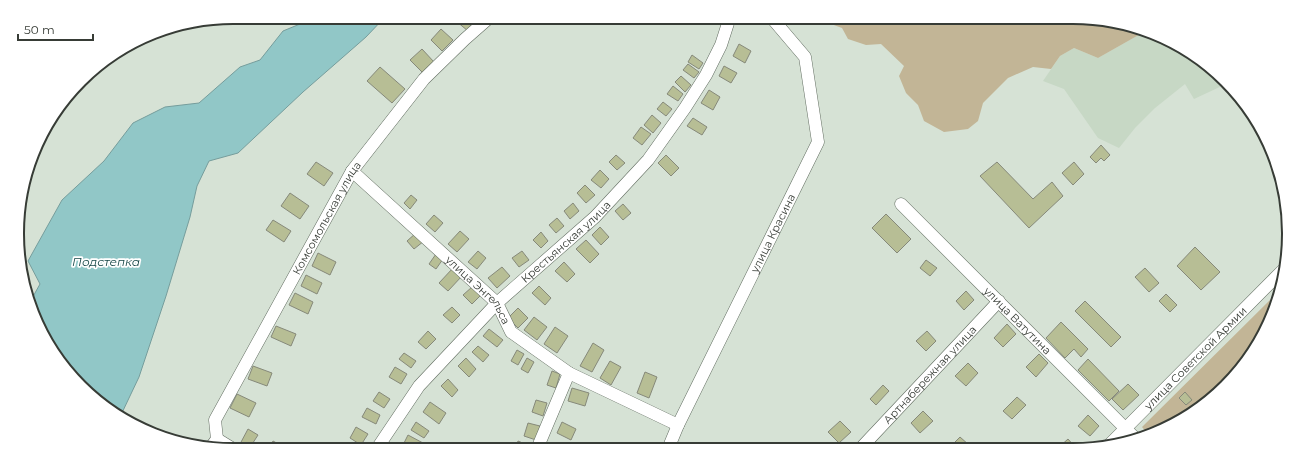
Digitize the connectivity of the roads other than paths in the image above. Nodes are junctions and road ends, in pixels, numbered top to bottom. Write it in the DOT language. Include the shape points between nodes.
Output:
graph roads {
  1 [pos="482,24"];
  2 [pos="728,24"];
  3 [pos="777,24"];
  4 [pos="352,171"];
  5 [pos="901,204"];
  6 [pos="1278,275"];
  7 [pos="999,301"];
  8 [pos="497,303"];
  9 [pos="569,373"];
  10 [pos="678,426"];
  11 [pos="1126,428"];
  12 [pos="1132,435"];
  13 [pos="1116,438"];
  14 [pos="214,443"];
  15 [pos="381,443"];
  16 [pos="540,443"];
  17 [pos="671,443"];
  18 [pos="866,443"];
  1 -- 4 [label="street, Комсомольская улица" via="424,79"];
  2 -- 8 [label="street, Крестьянская улица" via="721,45 706,75 648,160 596,217"];
  3 -- 10 [label="street, улица Красина" via="805,57 818,142"];
  4 -- 8 [label="street, улица Энгельса"];
  4 -- 14 [label="street, Комсомольская улица" via="215,420"];
  5 -- 7 [label="street, улица Ватутина"];
  6 -- 11 [label="street, улица Советской Армии"];
  7 -- 11 [label="street, улица Ватутина"];
  7 -- 18 [label="street, Артнабережная улица"];
  8 -- 9 [label="street, улица Энгельса" via="511,332"];
  8 -- 15 [label="street, Крестьянская улица" via="419,386"];
  9 -- 10 [label="street, улица Энгельса"];
  9 -- 16 [label="street"];
  10 -- 17 [label="street, улица Красина"];
  11 -- 12 [label="street, улица Ватутина"];
  11 -- 13 [label="street, улица Советской Армии"];
}
